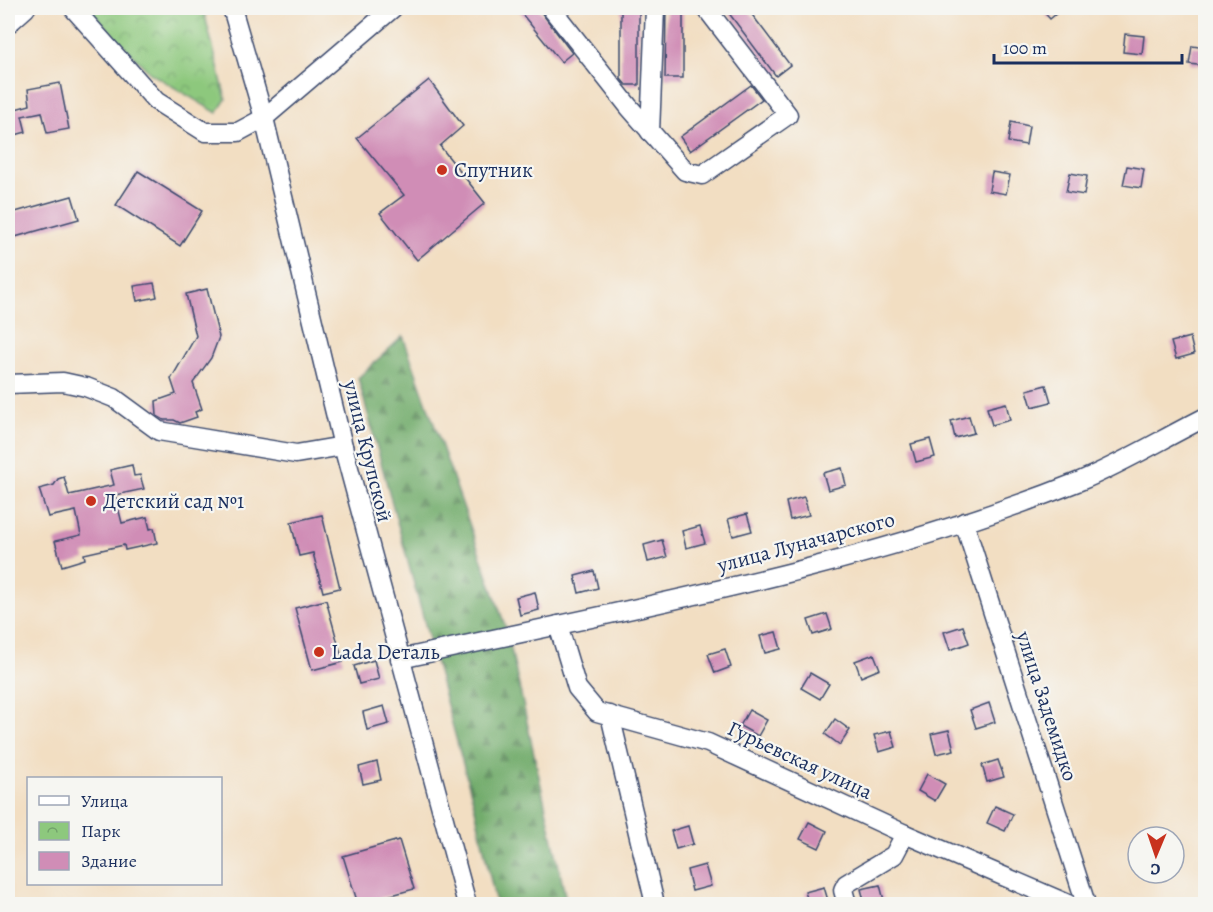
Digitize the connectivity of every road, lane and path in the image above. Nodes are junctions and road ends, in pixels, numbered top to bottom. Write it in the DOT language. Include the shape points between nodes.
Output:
graph roads {
  1 [pos="26,8"];
  2 [pos="73,8"];
  3 [pos="232,8"];
  4 [pos="393,8"];
  5 [pos="551,8"];
  6 [pos="656,8"];
  7 [pos="706,8"];
  8 [pos="8,24"];
  9 [pos="264,118"];
  10 [pos="650,132"];
  11 [pos="8,384"];
  12 [pos="1206,417"];
  13 [pos="343,446"];
  14 [pos="964,522"];
  15 [pos="558,625"];
  16 [pos="400,659"];
  17 [pos="610,716"];
  18 [pos="905,834"];
  19 [pos="467,904"];
  20 [pos="655,904"];
  21 [pos="847,904"];
  22 [pos="1068,904"];
  23 [pos="1086,904"];
  1 -- 8 [label="street"];
  2 -- 9 [label="street" via="156,101 205,132 238,132"];
  3 -- 9 [label="street, улица Крупской"];
  4 -- 9 [label="street"];
  5 -- 10 [label="street"];
  6 -- 10 [label="street"];
  7 -- 10 [label="street" via="788,115 702,175 685,171"];
  9 -- 13 [label="street, улица Крупской"];
  11 -- 13 [label="street" via="63,382 86,387 114,398 159,431 296,454"];
  12 -- 14 [label="street, улица Луначарского" via="1082,480"];
  13 -- 16 [label="street, улица Крупской"];
  14 -- 15 [label="street, улица Луначарского" via="793,571"];
  14 -- 23 [label="street, улица Задемидко"];
  15 -- 16 [label="street, улица Луначарского"];
  15 -- 17 [label="street, Гурьевская улица" via="577,688 597,711"];
  16 -- 19 [label="street, улица Крупской"];
  17 -- 18 [label="street, Гурьевская улица" via="708,742"];
  17 -- 20 [label="street"];
  18 -- 21 [label="street" via="894,855 846,884 843,891"];
  18 -- 22 [label="street, Гурьевская улица"];
}
